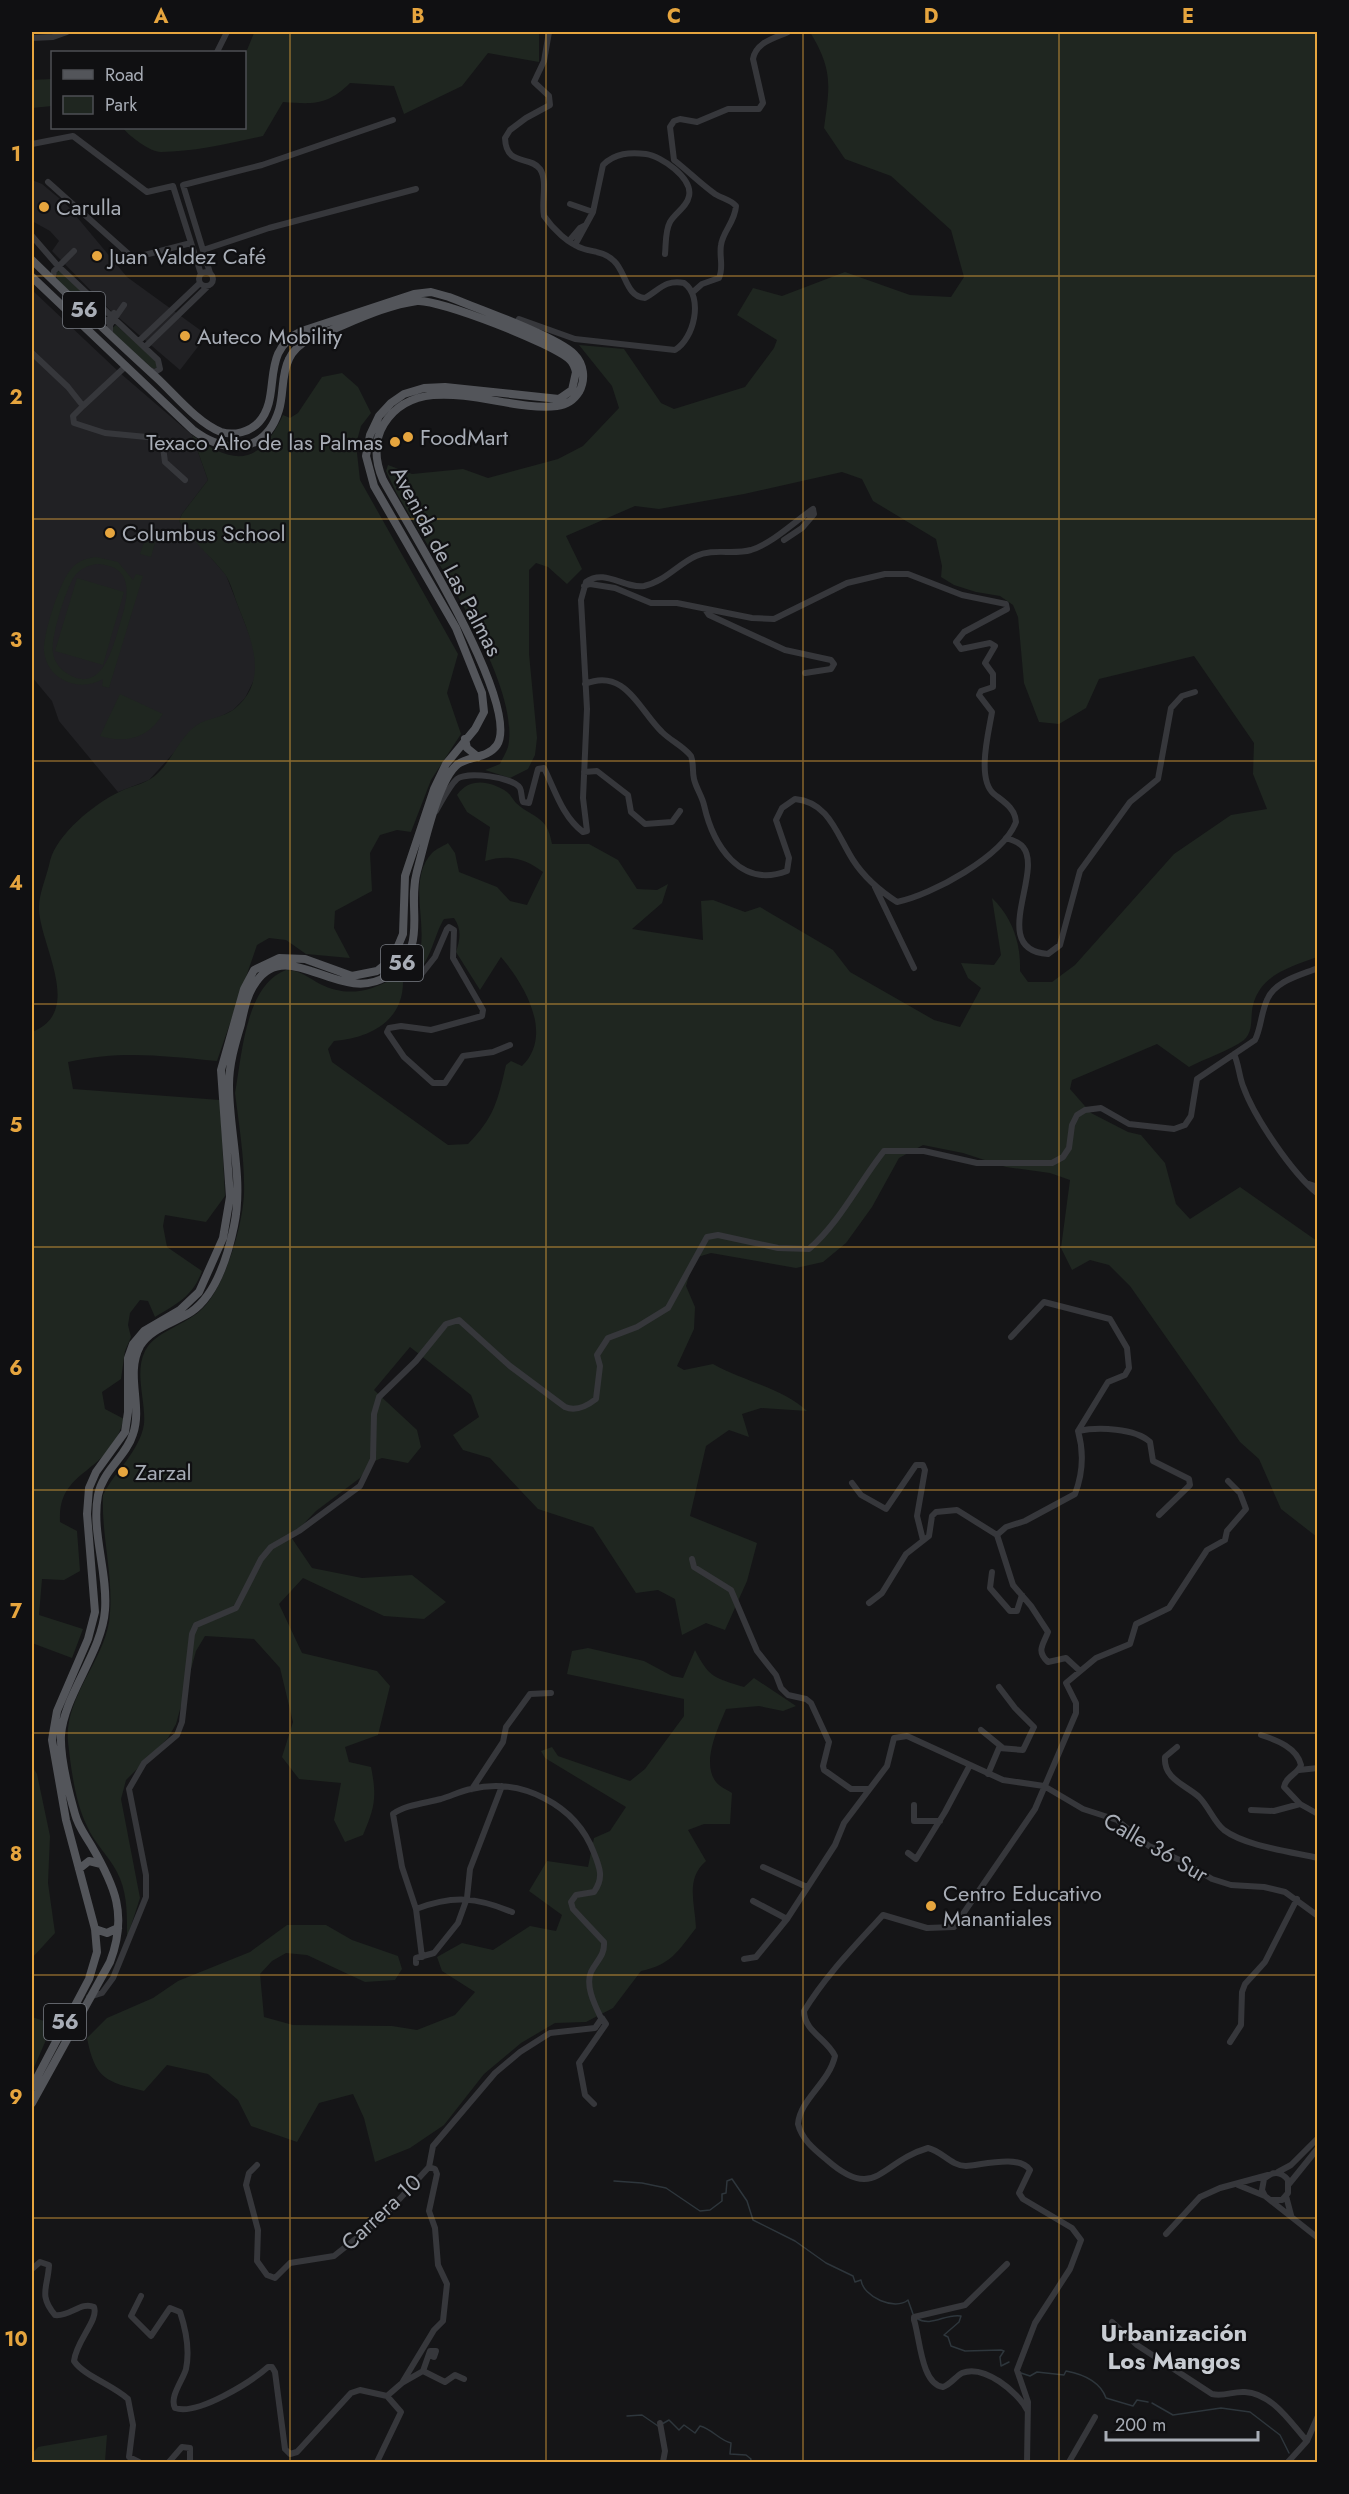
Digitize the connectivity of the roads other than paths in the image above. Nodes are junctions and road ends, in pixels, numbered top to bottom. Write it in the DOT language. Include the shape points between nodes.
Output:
graph roads {
  1 [pos="68,32"];
  2 [pos="227,32"];
  3 [pos="549,32"];
  4 [pos="788,32"];
  5 [pos="32,38"];
  6 [pos="218,51"];
  7 [pos="393,120"];
  8 [pos="32,144"];
  9 [pos="48,182"];
  10 [pos="416,189"];
  11 [pos="570,204"];
  12 [pos="593,212"];
  13 [pos="587,225"];
  14 [pos="32,236"];
  15 [pos="569,241"];
  16 [pos="191,243"];
  17 [pos="575,245"];
  18 [pos="203,250"];
  19 [pos="74,251"];
  20 [pos="665,254"];
  21 [pos="32,260"];
  22 [pos="58,266"];
  23 [pos="210,273"];
  24 [pos="201,274"];
  25 [pos="32,277"];
  26 [pos="55,282"];
  27 [pos="200,283"];
  28 [pos="207,287"];
  29 [pos="693,292"];
  30 [pos="122,304"];
  31 [pos="113,317"];
  32 [pos="97,323"];
  33 [pos="515,325"];
  34 [pos="110,335"];
  35 [pos="139,341"];
  36 [pos="145,347"];
  37 [pos="32,353"];
  38 [pos="126,366"];
  39 [pos="144,367"];
  40 [pos="83,406"];
  41 [pos="185,480"];
  42 [pos="784,540"];
  43 [pos="584,586"];
  44 [pos="705,609"];
  45 [pos="805,673"];
  46 [pos="585,684"];
  47 [pos="1195,693"];
  48 [pos="482,719"];
  49 [pos="500,721"];
  50 [pos="465,739"];
  51 [pos="478,757"];
  52 [pos="584,772"];
  53 [pos="680,811"];
  54 [pos="435,813"];
  55 [pos="1006,838"];
  56 [pos="874,885"];
  57 [pos="914,968"];
  58 [pos="1317,968"];
  59 [pos="395,969"];
  60 [pos="510,1045"];
  61 [pos="1234,1054"];
  62 [pos="1305,1183"];
  63 [pos="1317,1187"];
  64 [pos="1317,1194"];
  65 [pos="1011,1337"];
  66 [pos="1078,1431"];
  67 [pos="1228,1481"];
  68 [pos="852,1483"];
  69 [pos="1159,1515"];
  70 [pos="997,1535"];
  71 [pos="923,1540"];
  72 [pos="692,1559"];
  73 [pos="992,1572"];
  74 [pos="1022,1595"];
  75 [pos="869,1603"];
  76 [pos="1080,1671"];
  77 [pos="999,1687"];
  78 [pos="551,1693"];
  79 [pos="981,1730"];
  80 [pos="1262,1735"];
  81 [pos="1177,1747"];
  82 [pos="1003,1748"];
  83 [pos="970,1765"];
  84 [pos="1317,1768"];
  85 [pos="1299,1770"];
  86 [pos="988,1774"];
  87 [pos="502,1786"];
  88 [pos="1044,1786"];
  89 [pos="471,1789"];
  90 [pos="869,1789"];
  91 [pos="1300,1804"];
  92 [pos="914,1805"];
  93 [pos="1251,1810"];
  94 [pos="1317,1814"];
  95 [pos="940,1821"];
  96 [pos="908,1852"];
  97 [pos="1317,1858"];
  98 [pos="101,1864"];
  99 [pos="763,1867"];
  100 [pos="79,1869"];
  101 [pos="807,1887"];
  102 [pos="467,1898"];
  103 [pos="1297,1899"];
  104 [pos="753,1901"];
  105 [pos="416,1909"];
  106 [pos="512,1912"];
  107 [pos="1317,1916"];
  108 [pos="787,1919"];
  109 [pos="118,1928"];
  110 [pos="95,1929"];
  111 [pos="422,1957"];
  112 [pos="744,1959"];
  113 [pos="416,1963"];
  114 [pos="88,1998"];
  115 [pos="601,2018"];
  116 [pos="1230,2042"];
  117 [pos="32,2087"];
  118 [pos="32,2103"];
  119 [pos="594,2104"];
  120 [pos="1317,2138"];
  121 [pos="1317,2148"];
  122 [pos="257,2165"];
  123 [pos="429,2166"];
  124 [pos="1276,2173"];
  125 [pos="1269,2175"];
  126 [pos="1289,2184"];
  127 [pos="1237,2185"];
  128 [pos="1265,2196"];
  129 [pos="1286,2196"];
  130 [pos="1271,2200"];
  131 [pos="1291,2216"];
  132 [pos="1166,2234"];
  133 [pos="1317,2238"];
  134 [pos="1007,2265"];
  135 [pos="32,2269"];
  136 [pos="141,2296"];
  137 [pos="1112,2322"];
  138 [pos="430,2355"];
  139 [pos="423,2370"];
  140 [pos="464,2379"];
  141 [pos="402,2383"];
  142 [pos="387,2396"];
  143 [pos="1317,2416"];
  144 [pos="1029,2417"];
  145 [pos="1095,2417"];
  146 [pos="660,2423"];
  147 [pos="1308,2438"];
  148 [pos="1317,2438"];
  149 [pos="139,2463"];
  150 [pos="169,2463"];
  151 [pos="190,2463"];
  152 [pos="377,2463"];
  153 [pos="663,2463"];
  154 [pos="1027,2463"];
  155 [pos="1069,2463"];
  156 [pos="1288,2463"];
  1 -- 5 [label="street"];
  2 -- 6 [label="street"];
  3 -- 15 [label="street" via="544,61 534,82 549,96 550,105 510,130 505,144 514,158 541,170 544,216"];
  4 -- 29 [label="street" via="754,52 763,103 759,109 728,109 697,122 680,119 670,127 674,159 712,192 736,206 723,237 719,278"];
  7 -- 18 [label="street" via="262,165 183,185"];
  8 -- 16 [label="street" via="73,136 147,192 173,186"];
  9 -- 16 [label="street" via="133,258"];
  10 -- 18 [label="street"];
  11 -- 12 [label="street"];
  12 -- 13 [label="street"];
  12 -- 20 [label="street" via="600,172 608,160 633,153 658,157 676,171 689,192 669,224"];
  13 -- 15 [label="street" via="579,228"];
  13 -- 17 [label="street"];
  14 -- 22 [label="street"];
  15 -- 17 [label="street"];
  16 -- 24 [label="street"];
  17 -- 29 [label="street" via="608,256 639,298 678,282"];
  18 -- 23 [label="street"];
  19 -- 22 [label="street"];
  21 -- 26 [label="main road, Avenida de Las Palmas / 56"];
  22 -- 26 [label="street" via="52,273"];
  22 -- 31 [label="street"];
  23 -- 24 [label="street"];
  23 -- 28 [label="street" via="213,281"];
  24 -- 27 [label="street"];
  25 -- 38 [label="main road, Avenida de Las Palmas / 56"];
  26 -- 32 [label="main road, Avenida de Las Palmas / 56"];
  27 -- 28 [label="street"];
  27 -- 35 [label="street"];
  28 -- 36 [label="street"];
  29 -- 33 [label="street" via="693,320 681,346 675,350 575,339 519,319"];
  30 -- 31 [label="street"];
  31 -- 32 [label="street"];
  31 -- 34 [label="street"];
  31 -- 35 [label="street"];
  32 -- 34 [label="main road, Avenida de Las Palmas / 56"];
  33 -- 39 [label="main road, Avenida de Las Palmas / 56" via="450,297 425,292 299,332 277,355 260,421 236,434 212,427"];
  33 -- 49 [label="main road, Avenida de Las Palmas / 56" via="567,348 578,359 584,375 570,402 553,406 451,395 419,397 404,403 388,418 380,432 376,455 383,480 474,642"];
  34 -- 39 [label="main road, Avenida de Las Palmas / 56"];
  35 -- 36 [label="street"];
  36 -- 39 [label="street" via="161,366 155,372"];
  37 -- 40 [label="street"];
  38 -- 40 [label="street"];
  38 -- 48 [label="main road, Avenida de Las Palmas / 56" via="203,437 235,447 256,441 272,427 286,367 298,346 409,303 449,306 553,349 569,360 576,380 565,397 550,400 445,387 404,394 385,409 367,445 367,466 374,486 465,646 484,700"];
  40 -- 41 [label="street" via="73,416 74,423 105,433 157,438 165,462"];
  42 -- 43 [label="street" via="802,528 815,510 759,547 698,555 644,586 596,578 589,579"];
  43 -- 44 [label="street" via="615,588 651,603"];
  43 -- 46 [label="street"];
  44 -- 45 [label="street" via="709,615 771,645 834,664 831,669"];
  44 -- 55 [label="street" via="774,619 847,583 896,574 921,576 962,595 1006,604 1007,609 964,632 956,642 962,649 988,643 995,646 985,663 993,674 993,687 979,695 993,712 985,751 986,772 993,794 1007,803 1016,817 1014,829"];
  46 -- 52 [label="street"];
  46 -- 56 [label="street" via="597,679 611,681 641,703 657,726 692,756 694,778 711,831 723,851 739,866 769,876 787,871 789,858 777,816 788,803 804,800 812,802 827,817 853,861"];
  47 -- 55 [label="street" via="1182,696 1171,708 1158,779 1130,802 1080,871 1060,945 1054,952 1035,952 1021,936 1028,858 1023,847"];
  48 -- 49 [label="main road"];
  48 -- 50 [label="main road, 56"];
  49 -- 51 [label="main road, 56" via="501,736 496,746"];
  50 -- 51 [label="main road" via="467,748"];
  50 -- 100 [label="main road, 56" via="442,772 416,841 403,890 403,934 393,958 377,971 352,976 305,959 279,958 254,970 244,989 221,1070 230,1197 223,1238 199,1292 180,1310 144,1331 133,1344 127,1368 125,1432 89,1488 87,1521 95,1612 88,1639 57,1711 52,1735 66,1820"];
  51 -- 54 [label="main road, 56" via="463,761 453,770"];
  52 -- 53 [label="street" via="597,771 628,795 631,812 645,824 672,822"];
  52 -- 54 [label="street" via="588,824 585,832 560,804 544,768 538,769 529,803 523,802 520,789 514,784 480,774 468,775 455,780"];
  54 -- 59 [label="main road, 56" via="415,879 413,945"];
  55 -- 56 [label="street" via="969,871 903,901 897,902"];
  56 -- 57 [label="street"];
  58 -- 61 [label="street" via="1275,988 1267,998 1255,1040"];
  59 -- 60 [label="street" via="409,978 420,976 435,957 447,929 454,930 453,958 483,1010 482,1016 434,1029 401,1026 387,1032 404,1057 433,1083 445,1083 464,1056"];
  59 -- 98 [label="main road, 56" via="379,980 357,985 285,965 265,973 249,995 228,1079 238,1194 231,1236 205,1299 149,1336 139,1348 134,1372 134,1432 99,1489 105,1614 61,1736 76,1817"];
  61 -- 62 [label="street" via="1242,1084 1255,1110"];
  61 -- 114 [label="street" via="1197,1079 1191,1116 1185,1125 1174,1129 1129,1124 1094,1108 1077,1115 1069,1148 1064,1157 1052,1163 977,1163 924,1151 884,1151 829,1230 808,1249 778,1248 718,1235 707,1237 668,1308 637,1327 608,1338 597,1355 600,1366 596,1399 581,1408 565,1407 510,1366 459,1320 450,1321 379,1396 374,1414 373,1459 360,1486 271,1547 236,1608 196,1625 177,1735 144,1763 129,1790 146,1875 146,1897 113,1978 102,1992"];
  62 -- 63 [label="street"];
  62 -- 64 [label="street"];
  65 -- 66 [label="street" via="1044,1302 1110,1319 1118,1329 1127,1348 1129,1368 1125,1375 1108,1382"];
  66 -- 69 [label="street" via="1118,1432 1145,1438 1150,1443 1153,1461 1189,1479 1190,1485"];
  66 -- 70 [label="street" via="1082,1476 1075,1494"];
  67 -- 76 [label="street" via="1240,1493 1246,1509 1227,1531 1225,1540 1207,1550 1169,1608 1136,1624 1130,1644 1096,1658"];
  68 -- 71 [label="street" via="858,1493 886,1509 916,1465 923,1465 917,1516"];
  70 -- 71 [label="street" via="951,1509 933,1514 930,1533"];
  70 -- 74 [label="street" via="1011,1579"];
  71 -- 75 [label="street" via="906,1554 882,1593"];
  72 -- 90 [label="street" via="694,1567 731,1590 757,1652 776,1675 781,1688 811,1704 829,1742 824,1770 851,1789"];
  73 -- 74 [label="street" via="990,1588 1010,1611 1017,1611"];
  74 -- 76 [label="street" via="1048,1632 1041,1655 1048,1662 1066,1658"];
  76 -- 88 [label="street" via="1065,1686 1076,1703 1076,1713"];
  77 -- 82 [label="street" via="1034,1727 1023,1750"];
  78 -- 89 [label="street" via="530,1694"];
  79 -- 82 [label="street"];
  80 -- 85 [label="street" via="1293,1751 1300,1761"];
  81 -- 97 [label="street" via="1165,1758 1166,1768 1174,1780 1199,1797 1225,1831 1254,1843"];
  82 -- 86 [label="street" via="998,1750"];
  83 -- 86 [label="street, Calle 36 Sur"];
  83 -- 90 [label="street, Calle 36 Sur" via="907,1736 894,1738 887,1766"];
  83 -- 95 [label="street"];
  84 -- 85 [label="street"];
  85 -- 91 [label="street" via="1286,1780 1284,1787"];
  86 -- 88 [label="street, Calle 36 Sur"];
  87 -- 89 [label="street"];
  87 -- 102 [label="street" via="470,1869"];
  87 -- 115 [label="street" via="554,1803 579,1824 588,1838 601,1870 600,1882 594,1892 576,1894 571,1902 604,1942 603,1953 588,1982"];
  88 -- 103 [label="street, Calle 36 Sur" via="1083,1809 1117,1820 1149,1846 1212,1880 1264,1887"];
  88 -- 144 [label="street" via="1035,1809 954,1927 927,1928 883,1915 817,1990 804,2011 807,2025 832,2048 835,2056 827,2078 804,2106 799,2119 802,2135 816,2151 846,2177 858,2181 871,2180 928,2148 960,2165 983,2161 1027,2166 1029,2176 1019,2193 1023,2199 1072,2228 1081,2240 1070,2269 1035,2323 1017,2370"];
  89 -- 105 [label="street" via="393,1814 402,1867"];
  90 -- 101 [label="street"];
  91 -- 93 [label="street" via="1274,1811"];
  91 -- 94 [label="street"];
  92 -- 95 [label="street" via="914,1821"];
  95 -- 96 [label="street" via="916,1859"];
  98 -- 100 [label="main road" via="89,1861"];
  98 -- 109 [label="main road, 56" via="116,1896"];
  99 -- 101 [label="street"];
  100 -- 110 [label="main road, 56"];
  101 -- 108 [label="street"];
  102 -- 105 [label="street"];
  102 -- 106 [label="street"];
  102 -- 111 [label="street" via="458,1923 446,1940 434,1953"];
  103 -- 107 [label="street, Calle 36 Sur"];
  103 -- 116 [label="street" via="1265,1962 1245,1984 1241,2025"];
  104 -- 108 [label="street"];
  105 -- 111 [label="street"];
  108 -- 112 [label="street" via="756,1957"];
  109 -- 110 [label="main road" via="107,1933"];
  109 -- 114 [label="main road, 56" via="110,1962"];
  110 -- 117 [label="main road, 56" via="97,1952 93,1970"];
  111 -- 113 [label="street" via="416,1958"];
  114 -- 118 [label="main road, 56"];
  115 -- 119 [label="street" via="605,2020 603,2031 579,2063 585,2095"];
  115 -- 123 [label="street" via="595,2028 550,2033 540,2038 495,2073 433,2146"];
  120 -- 124 [label="street" via="1291,2165"];
  121 -- 126 [label="street"];
  122 -- 123 [label="street, Carrera 10" via="249,2173 246,2185 258,2230 257,2261 267,2275 275,2278 290,2263 334,2256 383,2217"];
  123 -- 141 [label="street, Carrera 10" via="437,2174 429,2211 435,2228 438,2265 447,2284 446,2300 443,2321"];
  124 -- 125 [label="street"];
  124 -- 126 [label="street" via="1285,2176"];
  125 -- 127 [label="street"];
  125 -- 128 [label="street" via="1262,2184"];
  126 -- 129 [label="street"];
  127 -- 128 [label="street"];
  127 -- 132 [label="street" via="1200,2197"];
  128 -- 130 [label="street"];
  129 -- 130 [label="street"];
  129 -- 131 [label="street"];
  130 -- 131 [label="street"];
  131 -- 133 [label="street"];
  134 -- 144 [label="street" via="965,2306 914,2319 927,2372 934,2383 943,2387 963,2373 988,2374 1016,2394"];
  135 -- 149 [label="street" via="40,2262 49,2265 45,2292 47,2305 55,2315 89,2304 96,2311 75,2351 74,2361 128,2399 133,2425 129,2457"];
  136 -- 142 [label="street" via="131,2316 146,2333 152,2336 170,2308 180,2312 187,2335 187,2365 173,2398 175,2408 187,2409 235,2392 272,2367 285,2449 290,2454 297,2452 351,2393 360,2390"];
  137 -- 147 [label="street" via="1137,2345 1212,2394 1244,2392 1265,2398"];
  138 -- 139 [label="street"];
  139 -- 140 [label="street" via="445,2382 456,2375"];
  139 -- 141 [label="street"];
  141 -- 142 [label="street, Carrera 10"];
  142 -- 152 [label="street" via="401,2412"];
  143 -- 147 [label="street"];
  144 -- 154 [label="street"];
  145 -- 155 [label="street"];
  146 -- 153 [label="street"];
  147 -- 148 [label="street"];
  147 -- 156 [label="street"];
  150 -- 151 [label="street" via="182,2447 190,2448"];
}
